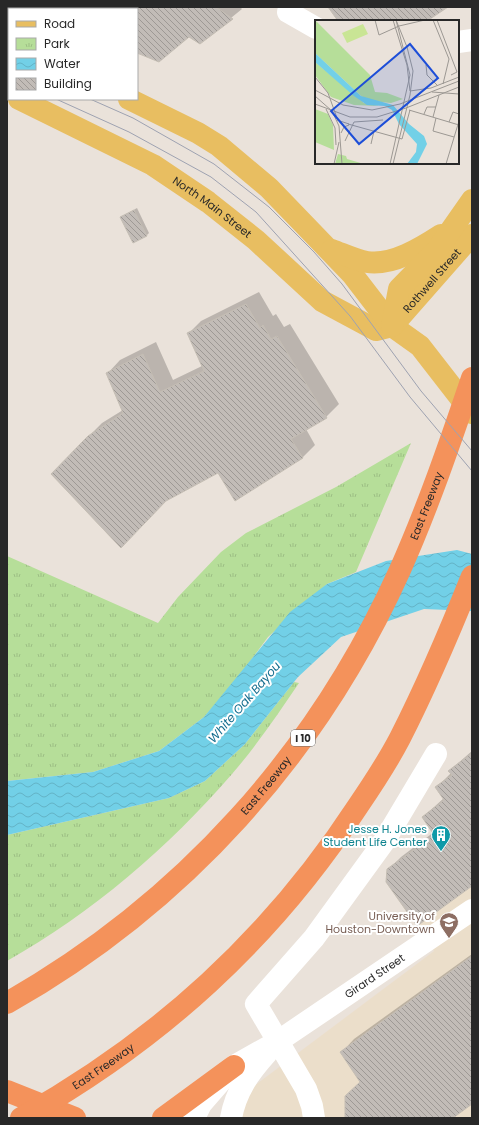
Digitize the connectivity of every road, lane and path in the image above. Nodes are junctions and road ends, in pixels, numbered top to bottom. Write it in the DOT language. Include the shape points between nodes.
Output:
graph roads {
  1 [pos="288,12"];
  2 [pos="315,27"];
  3 [pos="472,40"];
  4 [pos="459,42"];
  5 [pos="20,100"];
  6 [pos="131,100"];
  7 [pos="472,200"];
  8 [pos="463,231"];
  9 [pos="329,249"];
  10 [pos="392,326"];
  11 [pos="472,378"];
  12 [pos="472,412"];
  13 [pos="472,576"];
  14 [pos="436,754"];
  15 [pos="472,911"];
  16 [pos="7,1003"];
  17 [pos="278,1042"];
  18 [pos="234,1066"];
  19 [pos="7,1091"];
  20 [pos="7,1114"];
  21 [pos="21,1118"];
  22 [pos="52,1118"];
  23 [pos="76,1118"];
  24 [pos="162,1118"];
  25 [pos="194,1118"];
  26 [pos="231,1118"];
  27 [pos="314,1118"];
  1 -- 2 [label="street"];
  3 -- 4 [label="street"];
  5 -- 10 [label="main road, North Main Street" via="154,165 208,202 256,240 322,301 376,330"];
  6 -- 9 [label="main road" via="219,146 269,188"];
  7 -- 8 [label="main road, Rothwell Street"];
  8 -- 9 [label="main road" via="406,256 379,263 366,262"];
  8 -- 10 [label="main road, Rothwell Street"];
  9 -- 10 [label="main road"];
  10 -- 12 [label="main road" via="420,346"];
  11 -- 16 [label="highway, East Freeway / I 10" via="428,502 393,584 353,659 279,771 212,848 138,915 74,962"];
  13 -- 21 [label="highway, East Freeway" via="442,650 400,739 348,821 300,886 244,950 181,1008 100,1070 58,1098"];
  14 -- 17 [label="street" via="383,843 314,938 256,1004"];
  15 -- 17 [label="street, Girard Street"];
  17 -- 18 [label="street, Girard Street"];
  17 -- 26 [label="street, Girard Street" via="250,1072 234,1103"];
  17 -- 27 [label="street" via="306,1089"];
  18 -- 24 [label="highway"];
  18 -- 25 [label="street, Girard Street" via="201,1104"];
  19 -- 23 [label="highway"];
  20 -- 22 [label="highway"];
}
